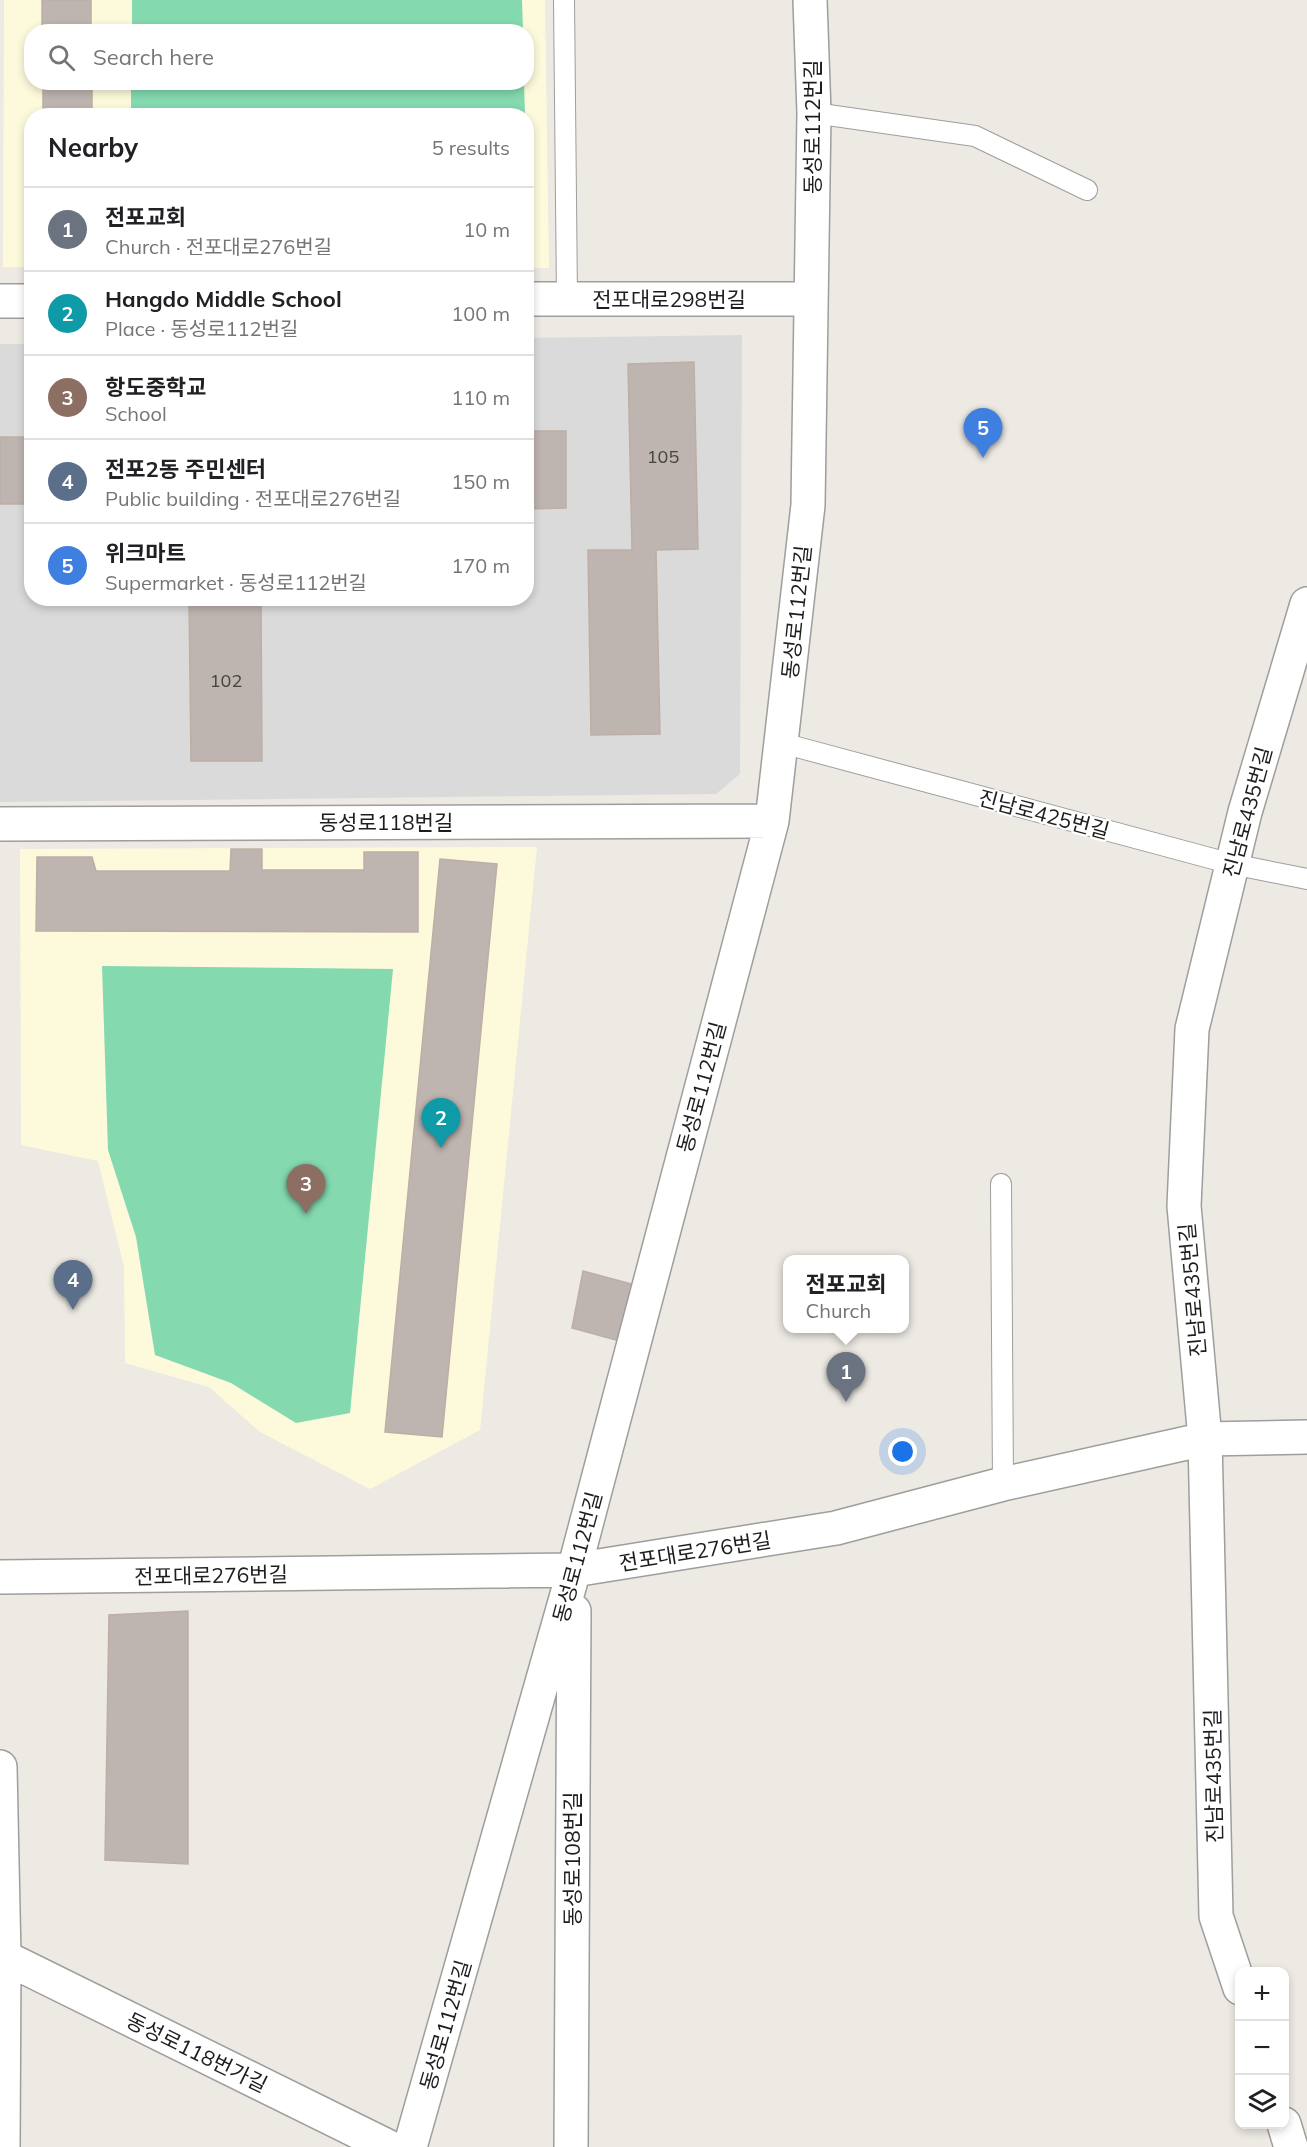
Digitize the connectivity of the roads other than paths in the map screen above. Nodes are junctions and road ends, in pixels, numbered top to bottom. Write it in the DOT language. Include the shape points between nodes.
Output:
graph roads {
  1 [pos="564,0"];
  2 [pos="810,0"];
  3 [pos="814,113"];
  4 [pos="1087,190"];
  5 [pos="534,299"];
  6 [pos="567,299"];
  7 [pos="811,299"];
  8 [pos="0,301"];
  9 [pos="24,301"];
  10 [pos="1307,604"];
  11 [pos="782,743"];
  12 [pos="771,821"];
  13 [pos="0,824"];
  14 [pos="1232,864"];
  15 [pos="1307,879"];
  16 [pos="1001,1184"];
  17 [pos="1307,1437"];
  18 [pos="1205,1438"];
  19 [pos="1003,1484"];
  20 [pos="574,1570"];
  21 [pos="0,1577"];
  22 [pos="0,1767"];
  23 [pos="4,1957"];
  24 [pos="1235,1975"];
  25 [pos="1286,2129"];
  26 [pos="3,2147"];
  27 [pos="389,2147"];
  28 [pos="410,2147"];
  29 [pos="571,2147"];
  30 [pos="1291,2147"];
  1 -- 6 [label="lane"];
  2 -- 3 [label="street, 동성로112번길"];
  3 -- 4 [label="lane" via="975,136"];
  3 -- 7 [label="street, 동성로112번길"];
  5 -- 6 [label="street, 전포대로298번길"];
  6 -- 7 [label="street, 전포대로298번길"];
  7 -- 11 [label="street, 동성로112번길" via="808,505"];
  8 -- 9 [label="street"];
  10 -- 14 [label="street, 진남로435번길"];
  11 -- 12 [label="street, 동성로112번길"];
  11 -- 14 [label="lane, 진남로425번길"];
  12 -- 13 [label="street, 동성로118번길"];
  12 -- 20 [label="street, 동성로112번길"];
  14 -- 15 [label="lane, 진남로425번길"];
  14 -- 18 [label="street, 진남로435번길" via="1192,1029 1185,1170 1184,1206"];
  16 -- 19 [label="lane"];
  17 -- 18 [label="street, 전포대로276번길"];
  18 -- 19 [label="street, 전포대로276번길"];
  18 -- 24 [label="street, 진남로435번길" via="1216,1916"];
  19 -- 20 [label="street, 전포대로276번길" via="836,1528"];
  20 -- 21 [label="street, 전포대로276번길"];
  20 -- 28 [label="street, 동성로112번길"];
  20 -- 29 [label="street, 동성로108번길"];
  22 -- 23 [label="street"];
  23 -- 26 [label="street"];
  23 -- 27 [label="street, 동성로118번가길"];
  25 -- 30 [label="street"];
}
